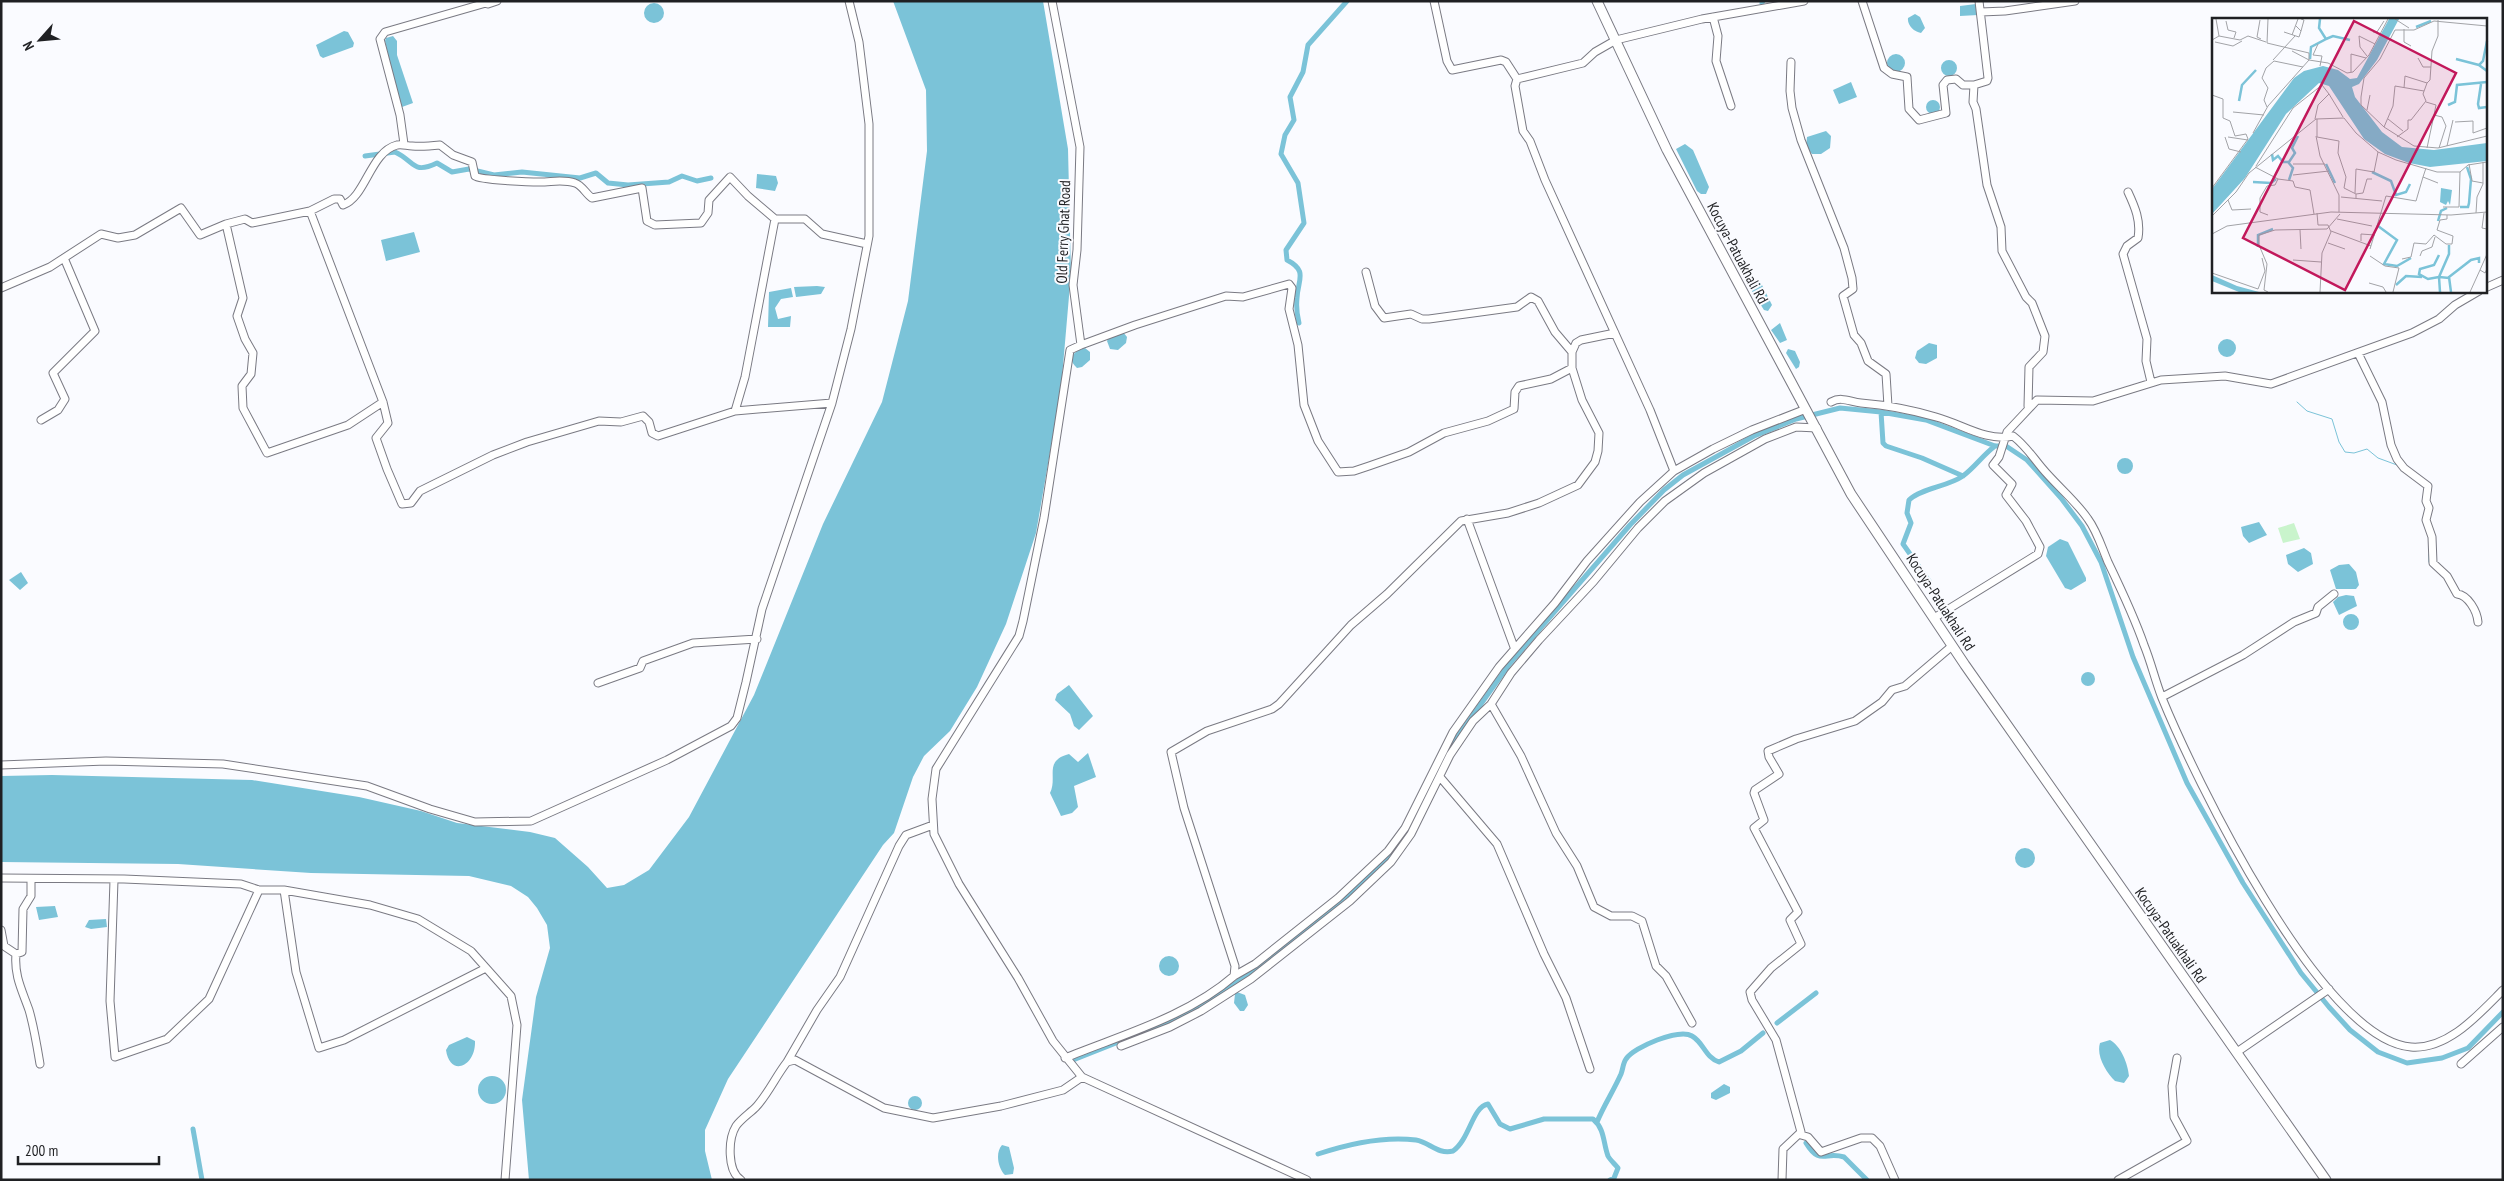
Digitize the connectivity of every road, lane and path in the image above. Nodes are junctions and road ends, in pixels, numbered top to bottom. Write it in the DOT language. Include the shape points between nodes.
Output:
graph roads {
  1 [pos="497,1"];
  2 [pos="849,1"];
  3 [pos="1052,1"];
  4 [pos="1434,1"];
  5 [pos="1597,1"];
  6 [pos="1804,1"];
  7 [pos="1862,1"];
  8 [pos="1979,1"];
  9 [pos="2075,1"];
  10 [pos="486,2"];
  11 [pos="1981,12"];
  12 [pos="1713,17"];
  13 [pos="1616,40"];
  14 [pos="1791,62"];
  15 [pos="1517,79"];
  16 [pos="1974,85"];
  17 [pos="1731,106"];
  18 [pos="404,144"];
  19 [pos="2128,192"];
  20 [pos="310,211"];
  21 [pos="775,219"];
  22 [pos="226,224"];
  23 [pos="867,244"];
  24 [pos="64,258"];
  25 [pos="1366,272"];
  26 [pos="2503,280"];
  27 [pos="1,288"];
  28 [pos="2486,288"];
  29 [pos="2477,292"];
  30 [pos="1615,333"];
  31 [pos="1081,345"];
  32 [pos="1572,352"];
  33 [pos="2358,353"];
  34 [pos="1572,368"];
  35 [pos="2151,382"];
  36 [pos="383,402"];
  37 [pos="1831,402"];
  38 [pos="832,403"];
  39 [pos="1888,406"];
  40 [pos="2028,406"];
  41 [pos="1807,410"];
  42 [pos="736,412"];
  43 [pos="41,420"];
  44 [pos="1816,427"];
  45 [pos="2003,441"];
  46 [pos="1674,471"];
  47 [pos="1467,519"];
  48 [pos="2334,594"];
  49 [pos="1934,618"];
  50 [pos="2478,622"];
  51 [pos="757,639"];
  52 [pos="1952,646"];
  53 [pos="1514,648"];
  54 [pos="598,683"];
  55 [pos="2162,697"];
  56 [pos="1491,704"];
  57 [pos="1,765"];
  58 [pos="1440,777"];
  59 [pos="932,826"];
  60 [pos="1,878"];
  61 [pos="31,879"];
  62 [pos="114,880"];
  63 [pos="259,890"];
  64 [pos="284,890"];
  65 [pos="1,930"];
  66 [pos="16,954"];
  67 [pos="486,968"];
  68 [pos="1234,976"];
  69 [pos="2327,990"];
  70 [pos="2503,990"];
  71 [pos="1692,1023"];
  72 [pos="2503,1027"];
  73 [pos="1121,1046"];
  74 [pos="2237,1052"];
  75 [pos="1065,1058"];
  76 [pos="2177,1058"];
  77 [pos="787,1062"];
  78 [pos="40,1064"];
  79 [pos="2461,1064"];
  80 [pos="1590,1069"];
  81 [pos="1082,1077"];
  82 [pos="1801,1135"];
  83 [pos="505,1180"];
  84 [pos="741,1180"];
  85 [pos="1307,1180"];
  86 [pos="1782,1180"];
  87 [pos="1895,1180"];
  88 [pos="2118,1180"];
  89 [pos="2326,1180"];
  1 -- 10 [label="street"];
  2 -- 23 [label="street" via="859,42 869,124"];
  3 -- 31 [label="street, Old Ferry Ghat Road" via="1080,147 1073,285"];
  4 -- 15 [label="street" via="1447,62 1452,70 1501,60 1506,62"];
  5 -- 13 [label="main road, Kocuya-Patuakhali Rd"];
  6 -- 12 [label="street"];
  7 -- 16 [label="street" via="1884,68 1892,74 1907,77 1909,109 1919,120 1946,113 1943,84 1947,80 1956,79 1963,85"];
  8 -- 11 [label="street"];
  9 -- 11 [label="street"];
  10 -- 18 [label="street" via="381,35"];
  11 -- 16 [label="street" via="1988,78 1987,82"];
  12 -- 13 [label="street"];
  12 -- 17 [label="street" via="1718,36 1716,61"];
  13 -- 15 [label="street" via="1583,63"];
  13 -- 41 [label="main road, Kocuya-Patuakhali Rd" via="1667,150"];
  14 -- 39 [label="street" via="1792,108 1801,140 1837,230 1852,278 1853,289 1843,296 1846,309 1854,335 1868,361 1886,374"];
  15 -- 30 [label="street" via="1515,86 1523,131"];
  16 -- 40 [label="street" via="1973,102 1985,176 2001,227 2002,251 2032,303 2045,336 2043,352 2029,367"];
  18 -- 20 [label="street" via="387,149 350,202 344,205 340,199 334,199"];
  18 -- 21 [label="street" via="421,147 440,145 474,168 476,177 483,180 577,183 592,198 642,188 647,221 655,225 701,223 708,213 709,200 730,177"];
  19 -- 35 [label="street" via="2138,215 2139,230 2138,238 2127,246 2123,254 2147,339 2146,361"];
  20 -- 22 [label="street" via="252,223 245,219"];
  20 -- 36 [label="street"];
  21 -- 23 [label="street" via="805,219 822,234"];
  21 -- 42 [label="street"];
  22 -- 24 [label="street" via="200,235 181,208 134,235 118,238 101,234"];
  22 -- 36 [label="street" via="243,298 237,316 253,353 251,374 242,386 243,408 268,453 348,425"];
  23 -- 38 [label="street" via="851,329"];
  24 -- 27 [label="street"];
  24 -- 43 [label="street" via="95,331 53,372 65,399 58,410"];
  25 -- 32 [label="street" via="1375,306 1384,318 1411,314 1422,319 1454,317 1517,307 1531,297 1536,298 1555,332"];
  26 -- 28 [label="street"];
  29 -- 33 [label="street" via="2424,327"];
  30 -- 32 [label="street" via="1582,340 1576,343"];
  30 -- 46 [label="street"];
  31 -- 34 [label="street" via="1226,296 1244,297 1289,284 1292,288 1289,309 1298,344 1304,405 1318,442 1338,472 1370,466 1409,452 1444,433 1498,417 1514,409 1515,392 1520,386 1552,379"];
  31 -- 59 [label="street" via="1070,350 1044,518 1018,636 936,769"];
  32 -- 34 [label="street"];
  33 -- 35 [label="street" via="2271,384 2226,376"];
  33 -- 50 [label="street" via="2382,402 2397,459 2428,486 2426,520 2432,537 2433,563 2447,576 2455,592 2474,608"];
  34 -- 47 [label="street" via="1582,400 1599,432 1594,462 1578,485 1560,494 1508,513"];
  35 -- 45 [label="street" via="2093,401 2037,400"];
  36 -- 42 [label="street" via="388,423 376,438 402,504 411,503 420,491 493,455 599,421 621,422 643,416 652,433 658,436"];
  37 -- 39 [label="street" via="1845,399"];
  38 -- 42 [label="street"];
  38 -- 51 [label="street" via="762,609"];
  39 -- 45 [label="street" via="1937,417"];
  41 -- 44 [label="main road, Kocuya-Patuakhali Rd"];
  41 -- 46 [label="street" via="1726,442"];
  44 -- 49 [label="main road, Kocuya-Patuakhali Rd" via="1851,494"];
  44 -- 56 [label="street" via="1796,427 1765,439 1704,473 1664,501 1538,640"];
  45 -- 49 [label="street" via="1993,465 2012,484 2006,495 2026,521 2040,547 2038,554"];
  45 -- 55 [label="street" via="2013,436 2022,443 2089,520 2135,622"];
  46 -- 53 [label="street" via="1628,514"];
  47 -- 53 [label="street"];
  47 -- 68 [label="street" via="1350,625 1279,704 1206,731 1171,752 1184,808 1235,966"];
  48 -- 55 [label="street" via="2318,607 2316,613 2294,622 2235,660"];
  49 -- 52 [label="main road, Kocuya-Patuakhali Rd"];
  51 -- 54 [label="street" via="693,643 643,661 640,668"];
  51 -- 57 [label="street" via="737,718 732,726 667,760 531,821 474,822 367,786 223,764 106,761"];
  52 -- 74 [label="main road, Kocuya-Patuakhali Rd"];
  52 -- 82 [label="street" via="1905,686 1892,690 1882,702 1855,721 1768,751 1779,774 1754,793 1764,820 1754,828 1798,912 1790,920 1801,944 1770,968 1750,992 1776,1040"];
  53 -- 68 [label="street" via="1456,727 1405,828 1388,850 1338,898 1255,964"];
  55 -- 69 [label="street" via="2212,805 2236,848 2295,948"];
  56 -- 58 [label="street" via="1458,742"];
  56 -- 71 [label="street" via="1521,756 1556,833 1577,866 1594,907 1610,916 1632,916 1642,920 1656,966 1666,976"];
  58 -- 73 [label="street" via="1401,850 1350,901 1292,949 1219,1000 1170,1027"];
  58 -- 80 [label="street" via="1500,851 1566,998"];
  59 -- 75 [label="street" via="939,847 960,884"];
  59 -- 77 [label="street" via="906,835 899,846 840,977"];
  60 -- 61 [label="street"];
  61 -- 62 [label="street"];
  61 -- 66 [label="street" via="30,896 23,909 22,952"];
  62 -- 63 [label="street" via="241,884"];
  62 -- 63 [label="street" via="110,1001 115,1057 166,1039 209,999"];
  63 -- 64 [label="street"];
  64 -- 67 [label="street" via="370,905 418,919 471,951"];
  64 -- 67 [label="street" via="296,972 319,1048 344,1040"];
  65 -- 66 [label="street" via="4,946"];
  66 -- 78 [label="street" via="17,981 29,1011"];
  67 -- 83 [label="street" via="511,996 517,1025"];
  68 -- 75 [label="street" via="1184,1008"];
  69 -- 70 [label="street" via="2369,1028 2410,1047 2431,1045 2447,1038"];
  69 -- 74 [label="street"];
  72 -- 79 [label="street"];
  74 -- 89 [label="main road, Kocuya-Patuakhali Rd"];
  75 -- 81 [label="street"];
  76 -- 88 [label="street" via="2172,1086 2174,1117 2187,1141"];
  77 -- 81 [label="street" via="795,1060 884,1108 933,1118 1001,1106 1063,1090"];
  77 -- 84 [label="street" via="757,1106 736,1126 732,1136 733,1174"];
  81 -- 85 [label="street"];
  82 -- 86 [label="street" via="1783,1149"];
  82 -- 87 [label="street" via="1808,1137 1821,1152 1860,1138 1872,1138 1880,1146"];
}
